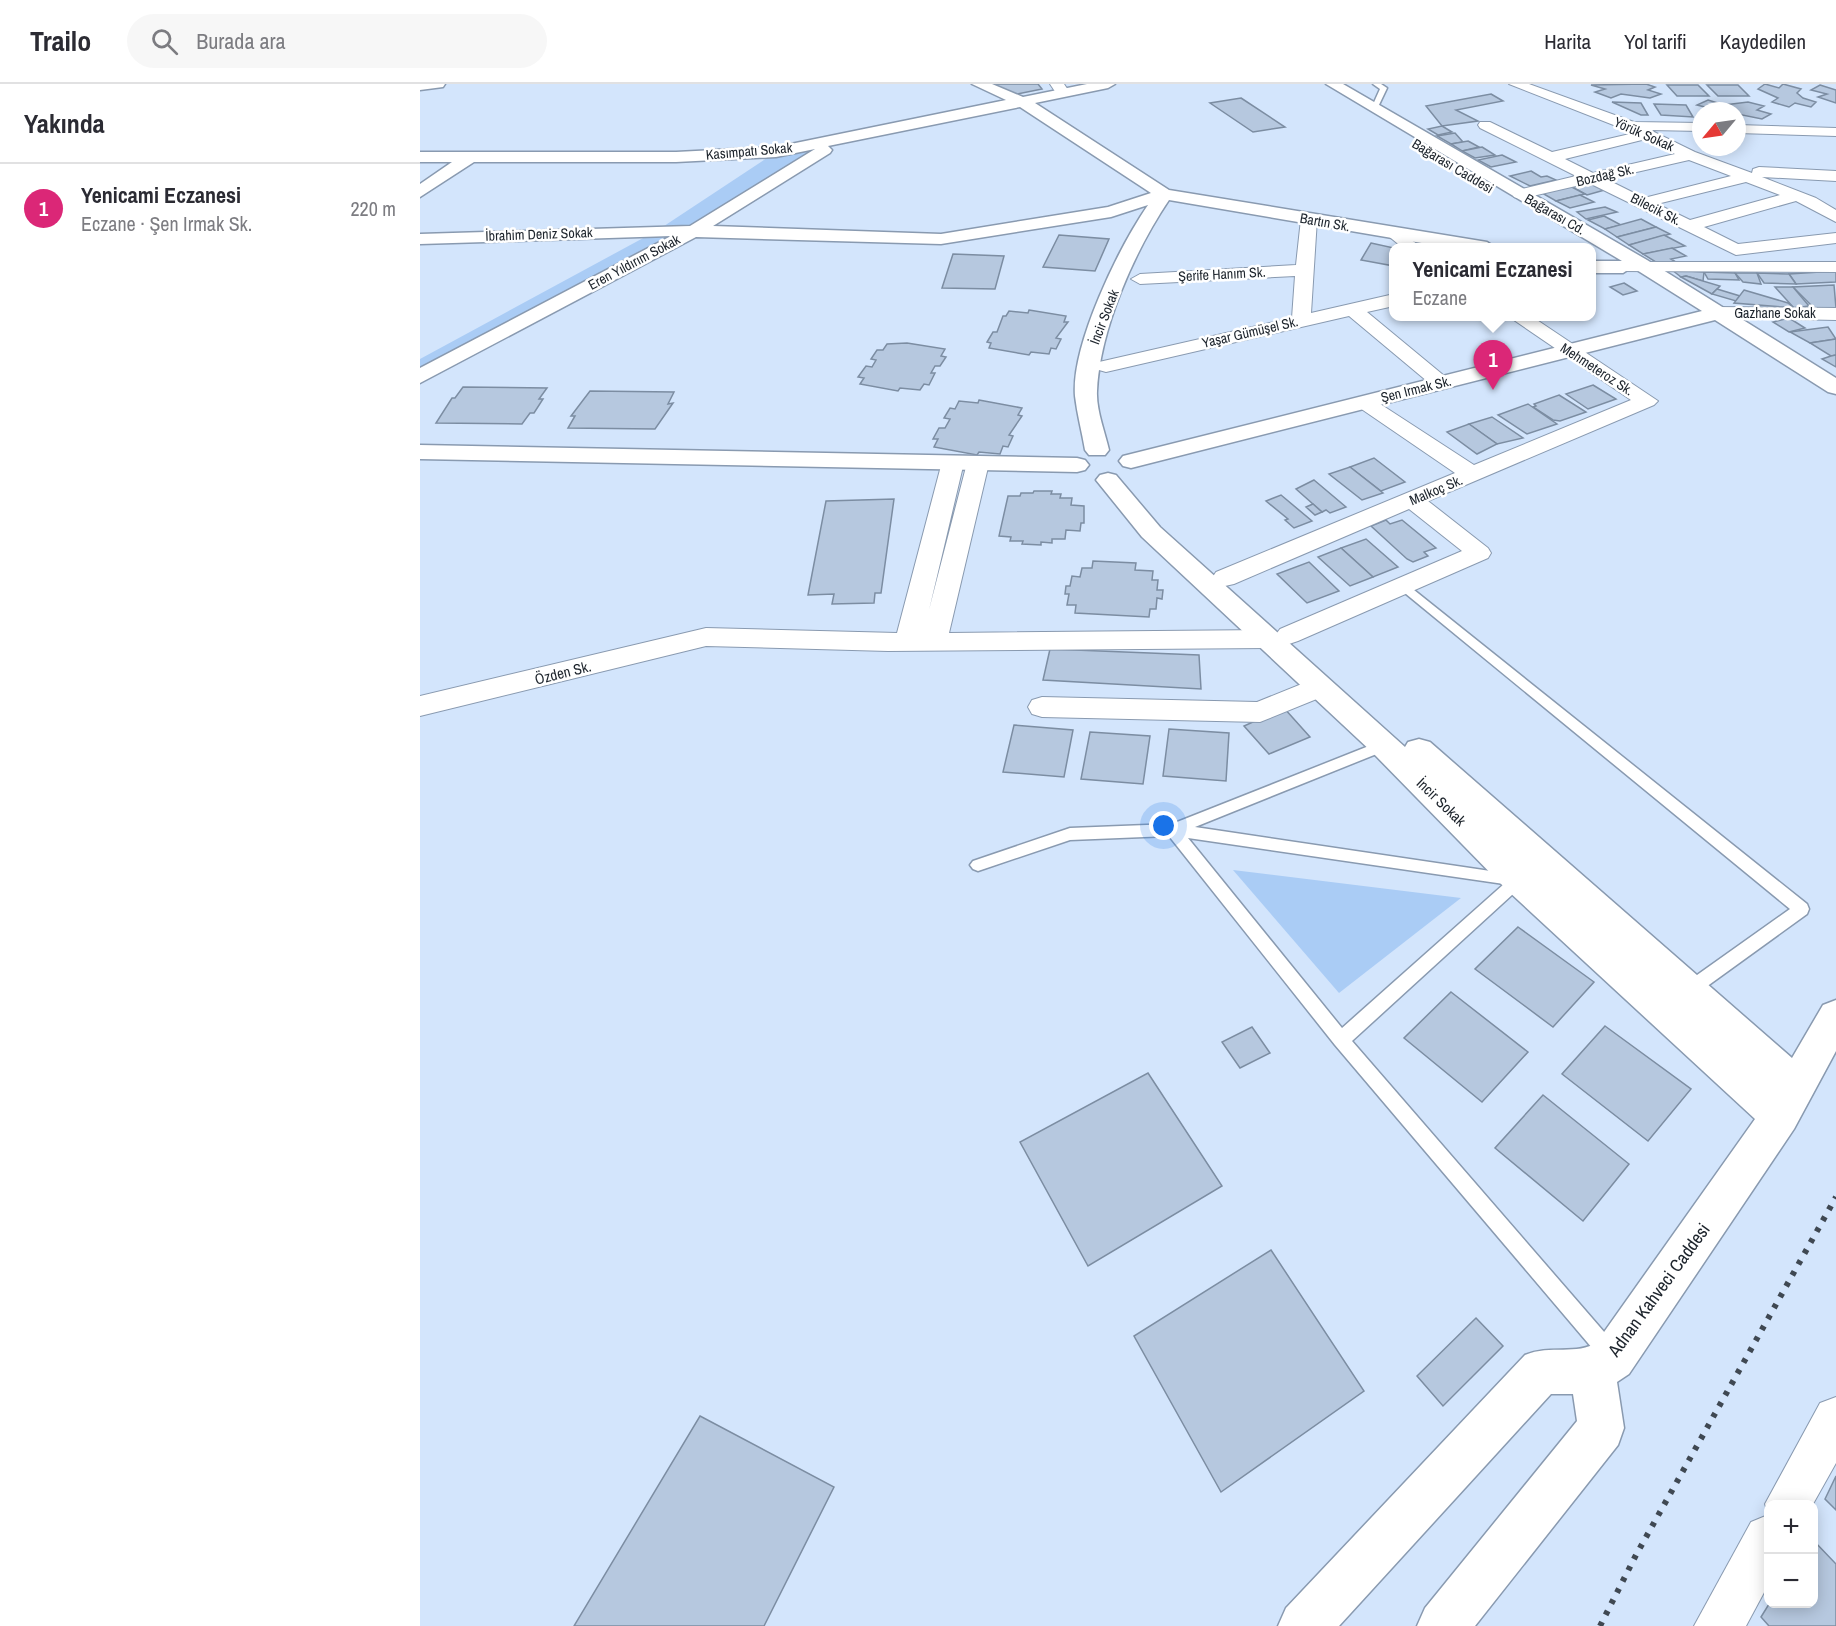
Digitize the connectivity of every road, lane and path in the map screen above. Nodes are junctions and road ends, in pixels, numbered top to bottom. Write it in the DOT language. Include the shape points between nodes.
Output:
graph roads {
  1 [pos="979,84"];
  2 [pos="1108,84"];
  3 [pos="1316,84"];
  4 [pos="1333,84"];
  5 [pos="1376,84"];
  6 [pos="1516,84"];
  7 [pos="1531,87"];
  8 [pos="1060,89"];
  9 [pos="1023,102"];
  10 [pos="1368,110"];
  11 [pos="1626,124"];
  12 [pos="1485,125"];
  13 [pos="1692,127"];
  14 [pos="1746,129"];
  15 [pos="1767,130"];
  16 [pos="1809,131"];
  17 [pos="1836,132"];
  18 [pos="1646,135"];
  19 [pos="843,139"];
  20 [pos="1823,147"];
  21 [pos="776,152"];
  22 [pos="1690,154"];
  23 [pos="470,157"];
  24 [pos="1552,157"];
  25 [pos="420,158"];
  26 [pos="1748,166"];
  27 [pos="747,171"];
  28 [pos="1836,176"];
  29 [pos="1594,177"];
  30 [pos="422,190"];
  31 [pos="1164,194"];
  32 [pos="1520,194"];
  33 [pos="1803,199"];
  34 [pos="1836,202"];
  35 [pos="1643,203"];
  36 [pos="688,210"];
  37 [pos="1836,217"];
  38 [pos="1309,219"];
  39 [pos="1689,226"];
  40 [pos="658,230"];
  41 [pos="695,230"];
  42 [pos="1395,234"];
  43 [pos="1836,237"];
  44 [pos="420,239"];
  45 [pos="1408,243"];
  46 [pos="1454,243"];
  47 [pos="1583,243"];
  48 [pos="1596,251"];
  49 [pos="1596,267"];
  50 [pos="1623,267"];
  51 [pos="1644,267"];
  52 [pos="1836,267"];
  53 [pos="1305,270"];
  54 [pos="1140,279"];
  55 [pos="1131,301"];
  56 [pos="1389,301"];
  57 [pos="1352,309"];
  58 [pos="1836,314"];
  59 [pos="1707,316"];
  60 [pos="1301,320"];
  61 [pos="1524,321"];
  62 [pos="1114,344"];
  63 [pos="1569,351"];
  64 [pos="420,359"];
  65 [pos="1106,366"];
  66 [pos="420,377"];
  67 [pos="1441,383"];
  68 [pos="1836,387"];
  69 [pos="1647,401"];
  70 [pos="1364,402"];
  71 [pos="1836,404"];
  72 [pos="1101,450"];
  73 [pos="420,452"];
  74 [pos="952,462"];
  75 [pos="978,463"];
  76 [pos="1077,465"];
  77 [pos="1119,473"];
  78 [pos="1473,475"];
  79 [pos="1412,500"];
  80 [pos="1225,578"];
  81 [pos="1404,586"];
  82 [pos="1278,637"];
  83 [pos="908,642"];
  84 [pos="934,642"];
  85 [pos="1319,687"];
  86 [pos="420,706"];
  87 [pos="1042,706"];
  88 [pos="1384,746"];
  89 [pos="1173,830"];
  90 [pos="978,865"];
  91 [pos="1519,880"];
  92 [pos="1689,990"];
  93 [pos="1836,1016"];
  94 [pos="1341,1040"];
  95 [pos="1789,1101"];
  96 [pos="1603,1365"];
  97 [pos="1836,1419"];
  98 [pos="1790,1500"];
  99 [pos="1764,1546"];
  100 [pos="1304,1626"];
  101 [pos="1443,1626"];
  102 [pos="1719,1626"];
  1 -- 9 [label="main road"];
  2 -- 8 [label="main road, Kasımpatı Sokak"];
  3 -- 10 [label="main road, Bağarası Caddesi"];
  4 -- 10 [label="main road, Bağarası Cd."];
  5 -- 10 [label="lane" via="1384,88"];
  6 -- 7 [label="street, Yörük Sokak"];
  7 -- 11 [label="street, Yörük Sokak"];
  8 -- 9 [label="main road, Kasımpatı Sokak"];
  9 -- 19 [label="main road, Kasımpatı Sokak"];
  9 -- 31 [label="main road"];
  10 -- 32 [label="main road, Bağarası Cd."];
  10 -- 47 [label="main road, Bağarası Caddesi"];
  11 -- 13 [label="street"];
  11 -- 18 [label="street, Yörük Sokak"];
  12 -- 24 [label="street, Bilecik Sk."];
  14 -- 15 [label="street"];
  15 -- 16 [label="street"];
  15 -- 26 [label="street"];
  16 -- 17 [label="street"];
  16 -- 20 [label="street"];
  18 -- 22 [label="street, Yörük Sokak"];
  18 -- 24 [label="street"];
  19 -- 21 [label="main road, Kasımpatı Sokak"];
  19 -- 41 [label="main road, Eren Yıldırım Sokak"];
  21 -- 23 [label="main road, Kasımpatı Sokak" via="676,157"];
  21 -- 27 [label="main road"];
  22 -- 26 [label="street, Yörük Sokak"];
  22 -- 29 [label="street, Bozdağ Sk."];
  23 -- 25 [label="main road, Kasımpatı Sokak"];
  23 -- 30 [label="main road"];
  24 -- 29 [label="street, Bilecik Sk."];
  26 -- 28 [label="street"];
  26 -- 33 [label="street, Yörük Sokak"];
  26 -- 35 [label="street"];
  29 -- 32 [label="street, Bozdağ Sk."];
  29 -- 35 [label="street, Bilecik Sk."];
  31 -- 38 [label="main road, Bartın Sk."];
  31 -- 41 [label="main road, İbrahim Deniz Sokak" via="1111,212 941,239"];
  31 -- 54 [label="main road, İncir Sokak" via="1168,211"];
  31 -- 72 [label="main road, İncir Sokak" via="1139,231 1093,340 1086,394"];
  32 -- 51 [label="main road, Bağarası Cd."];
  33 -- 34 [label="street"];
  33 -- 37 [label="street, Yörük Sokak"];
  33 -- 39 [label="street"];
  35 -- 39 [label="street, Bilecik Sk."];
  36 -- 40 [label="main road, Eren Yıldırım Sokak"];
  38 -- 42 [label="main road, Bartın Sk."];
  38 -- 53 [label="street"];
  39 -- 43 [label="street, Bilecik Sk." via="1736,250"];
  40 -- 41 [label="main road, İbrahim Deniz Sokak"];
  40 -- 44 [label="main road, İbrahim Deniz Sokak"];
  40 -- 64 [label="main road, Eren Yıldırım Sokak"];
  41 -- 66 [label="main road, Eren Yıldırım Sokak"];
  42 -- 45 [label="street"];
  42 -- 46 [label="main road, Bartın Sk."];
  48 -- 50 [label="main road, Bağarası Caddesi"];
  49 -- 50 [label="main road"];
  50 -- 51 [label="street"];
  50 -- 59 [label="main road, Bağarası Caddesi"];
  51 -- 52 [label="street"];
  51 -- 59 [label="main road, Bağarası Cd."];
  53 -- 54 [label="street, Şerife Hanım Sk."];
  53 -- 60 [label="street"];
  54 -- 55 [label="main road, İncir Sokak"];
  56 -- 57 [label="street, Yaşar Gümüşel Sk."];
  57 -- 60 [label="street, Yaşar Gümüşel Sk."];
  57 -- 67 [label="street"];
  58 -- 59 [label="street, Gazhane Sokak"];
  59 -- 63 [label="main road, Şen Irmak Sk."];
  59 -- 68 [label="main road, Bağarası Cd."];
  59 -- 71 [label="main road, Bağarası Caddesi"];
  60 -- 65 [label="street, Yaşar Gümüşel Sk."];
  61 -- 63 [label="street, Mehmeteroz Sk."];
  62 -- 65 [label="main road, İncir Sokak"];
  63 -- 67 [label="main road, Şen Irmak Sk."];
  63 -- 69 [label="street, Mehmeteroz Sk."];
  65 -- 72 [label="main road, İncir Sokak"];
  67 -- 70 [label="main road, Şen Irmak Sk."];
  69 -- 78 [label="street, Malkoç Sk."];
  70 -- 77 [label="main road, Şen Irmak Sk."];
  70 -- 78 [label="street"];
  72 -- 76 [label="main road" via="1083,456"];
  72 -- 77 [label="main road, İncir Sokak" via="1121,453"];
  73 -- 74 [label="main road"];
  74 -- 75 [label="main road"];
  74 -- 83 [label="street"];
  75 -- 76 [label="main road"];
  75 -- 84 [label="street"];
  76 -- 77 [label="main road, İncir Sokak" via="1090,478"];
  77 -- 80 [label="main road, İncir Sokak" via="1155,520"];
  77 -- 82 [label="main road, İncir Sokak" via="1151,532"];
  78 -- 79 [label="street, Malkoç Sk."];
  79 -- 80 [label="street, Malkoç Sk."];
  79 -- 81 [label="street" via="1479,554"];
  80 -- 82 [label="main road, İncir Sokak"];
  81 -- 82 [label="street"];
  81 -- 92 [label="lane" via="1801,909"];
  82 -- 84 [label="street, Özden Sk."];
  82 -- 85 [label="main road, İncir Sokak"];
  82 -- 92 [label="main road, İncir Sokak"];
  83 -- 84 [label="street, Özden Sk."];
  83 -- 86 [label="street, Özden Sk." via="706,638"];
  85 -- 87 [label="street" via="1260,712"];
  85 -- 88 [label="main road, İncir Sokak"];
  88 -- 89 [label="lane"];
  88 -- 91 [label="main road, İncir Sokak"];
  89 -- 90 [label="lane" via="1070,834"];
  89 -- 91 [label="lane"];
  89 -- 94 [label="lane"];
  91 -- 94 [label="lane"];
  91 -- 95 [label="main road, İncir Sokak"];
  92 -- 95 [label="main road, İncir Sokak"];
  93 -- 95 [label="main road, Adnan Kahveci Caddesi"];
  94 -- 96 [label="lane"];
  95 -- 96 [label="main road, Adnan Kahveci Caddesi"];
  96 -- 100 [label="main road" via="1541,1371"];
  96 -- 101 [label="main road" via="1601,1428"];
  97 -- 98 [label="street"];
  99 -- 102 [label="street"];
}
